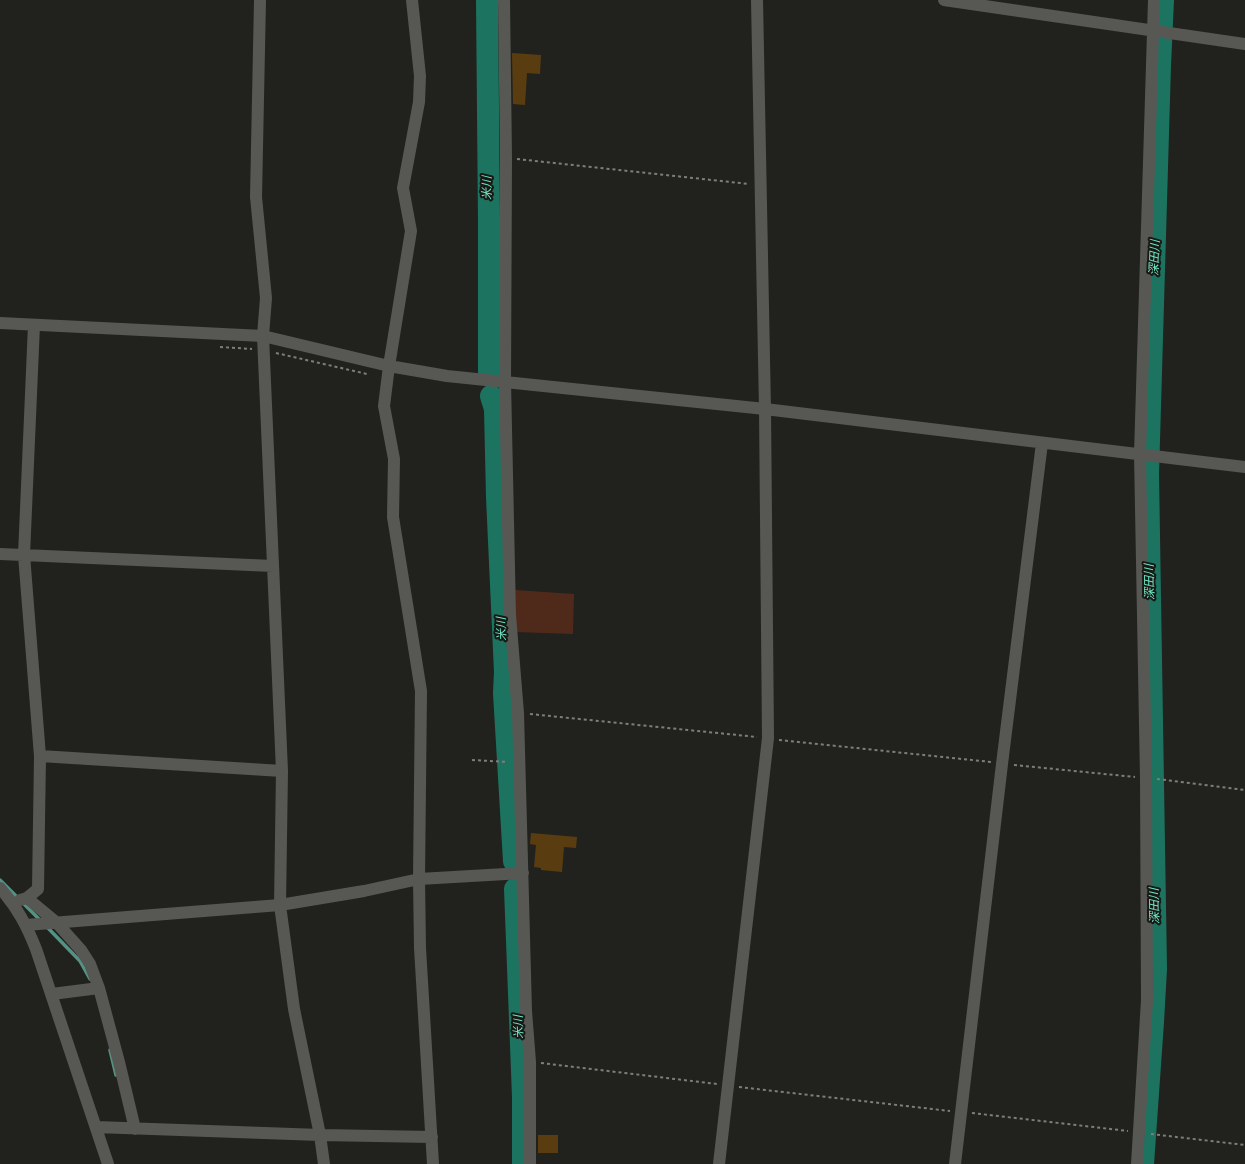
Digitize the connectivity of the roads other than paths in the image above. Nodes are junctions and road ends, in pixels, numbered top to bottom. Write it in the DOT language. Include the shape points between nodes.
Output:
graph roads {
  1 [pos="260,0"];
  2 [pos="412,0"];
  3 [pos="504,0"];
  4 [pos="757,0"];
  5 [pos="944,0"];
  6 [pos="1154,0"];
  7 [pos="1153,31"];
  8 [pos="1245,44"];
  9 [pos="0,324"];
  10 [pos="34,325"];
  11 [pos="263,336"];
  12 [pos="389,366"];
  13 [pos="505,382"];
  14 [pos="765,409"];
  15 [pos="1042,442"];
  16 [pos="1140,454"];
  17 [pos="1245,466"];
  18 [pos="0,554"];
  19 [pos="24,555"];
  20 [pos="273,566"];
  21 [pos="40,756"];
  22 [pos="282,771"];
  23 [pos="523,873"];
  24 [pos="419,879"];
  25 [pos="0,888"];
  26 [pos="27,898"];
  27 [pos="12,902"];
  28 [pos="280,905"];
  29 [pos="56,922"];
  30 [pos="26,925"];
  31 [pos="99,988"];
  32 [pos="52,994"];
  33 [pos="96,1127"];
  34 [pos="135,1129"];
  35 [pos="320,1135"];
  36 [pos="432,1136"];
  37 [pos="108,1164"];
  38 [pos="324,1164"];
  39 [pos="432,1164"];
  40 [pos="530,1164"];
  41 [pos="718,1164"];
  42 [pos="955,1164"];
  43 [pos="1137,1164"];
  1 -- 11 [label="street" via="256,197 266,298"];
  2 -- 12 [label="street" via="420,76 419,102 403,188 412,231"];
  3 -- 13 [label="street"];
  4 -- 14 [label="street"];
  5 -- 7 [label="street"];
  6 -- 7 [label="street"];
  7 -- 8 [label="street"];
  7 -- 16 [label="street"];
  9 -- 10 [label="street"];
  10 -- 11 [label="street"];
  10 -- 19 [label="street"];
  11 -- 12 [label="street"];
  11 -- 20 [label="street"];
  12 -- 13 [label="street"];
  12 -- 24 [label="street" via="384,406 394,459 393,517 421,690"];
  13 -- 14 [label="street"];
  13 -- 23 [label="street" via="510,615 518,713"];
  14 -- 15 [label="street"];
  14 -- 41 [label="street" via="768,738"];
  15 -- 16 [label="street"];
  15 -- 42 [label="street"];
  16 -- 17 [label="street"];
  16 -- 43 [label="street" via="1147,1000"];
  18 -- 19 [label="street"];
  19 -- 20 [label="street"];
  19 -- 21 [label="street"];
  20 -- 22 [label="street"];
  21 -- 22 [label="street"];
  21 -- 26 [label="street" via="38,889"];
  22 -- 28 [label="street"];
  23 -- 24 [label="street"];
  23 -- 40 [label="street" via="526,1011 530,1062"];
  24 -- 28 [label="street"];
  24 -- 36 [label="street" via="420,948"];
  25 -- 27 [label="street"];
  26 -- 27 [label="street"];
  26 -- 29 [label="street"];
  27 -- 30 [label="street"];
  28 -- 29 [label="street"];
  28 -- 35 [label="street" via="294,1009"];
  29 -- 30 [label="street"];
  29 -- 31 [label="street" via="81,950 90,964"];
  30 -- 32 [label="street"];
  31 -- 32 [label="street"];
  31 -- 34 [label="street"];
  32 -- 33 [label="street"];
  33 -- 34 [label="street"];
  33 -- 37 [label="street"];
  34 -- 35 [label="street"];
  35 -- 36 [label="street"];
  35 -- 38 [label="street"];
  36 -- 39 [label="street"];
}
